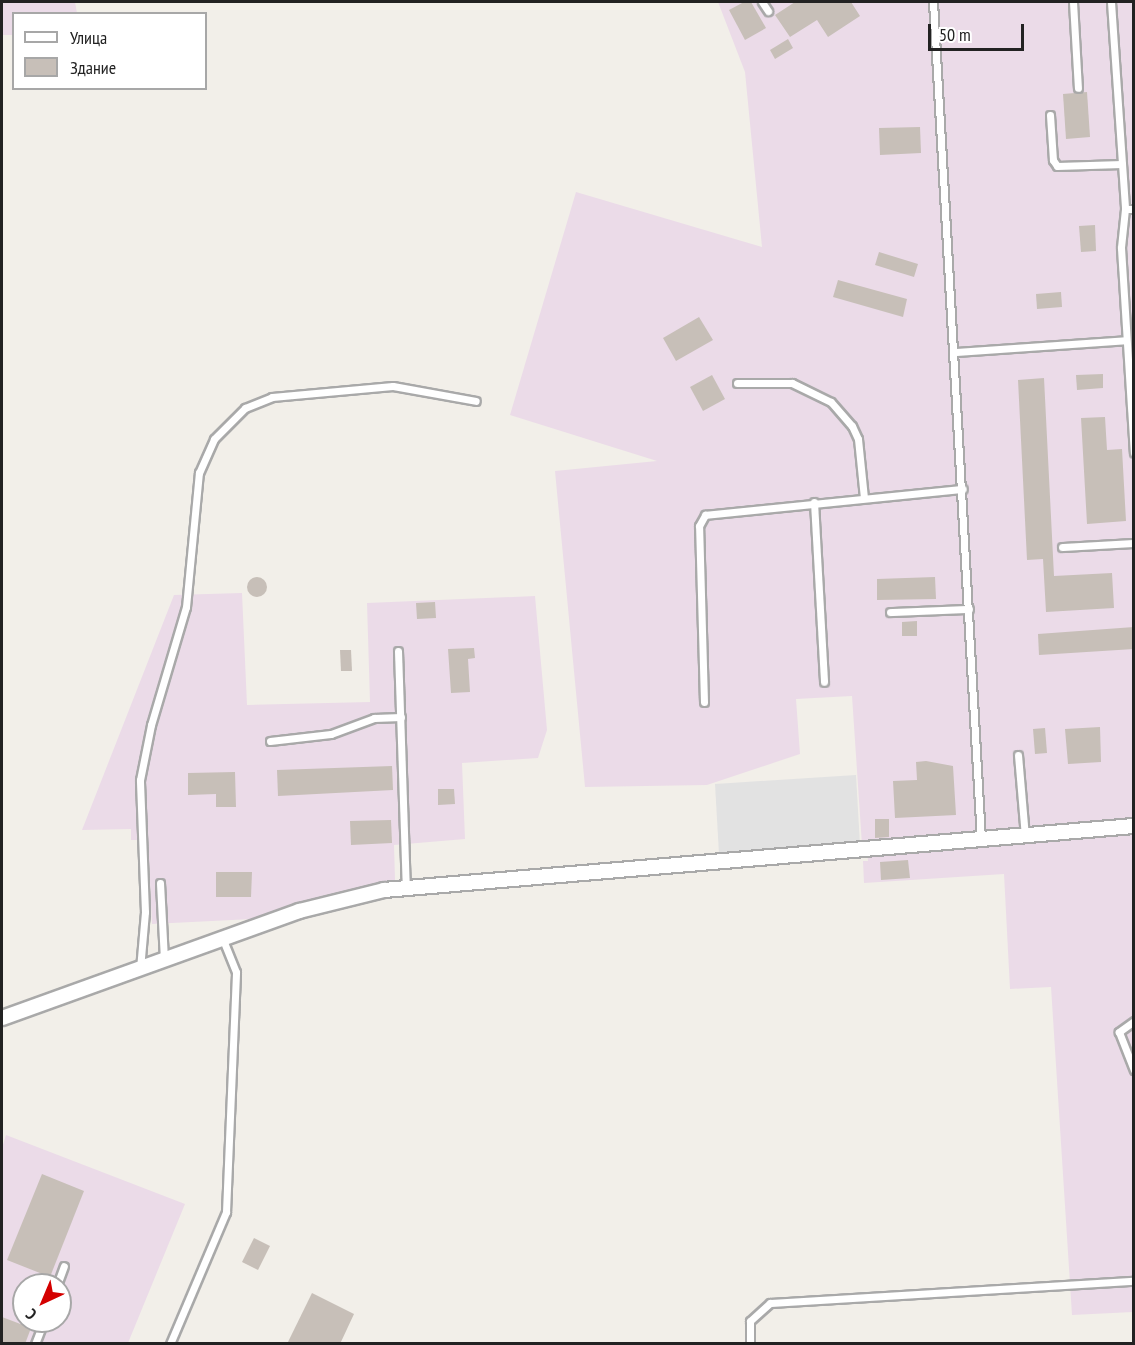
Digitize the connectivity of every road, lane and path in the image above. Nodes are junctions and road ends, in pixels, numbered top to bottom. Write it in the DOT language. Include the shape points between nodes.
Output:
graph roads {
  1 [pos="762,2"];
  2 [pos="933,2"];
  3 [pos="1073,2"];
  4 [pos="1111,2"];
  5 [pos="768,11"];
  6 [pos="1078,88"];
  7 [pos="1050,115"];
  8 [pos="1122,164"];
  9 [pos="1129,209"];
  10 [pos="1134,316"];
  11 [pos="1125,317"];
  12 [pos="1126,340"];
  13 [pos="956,352"];
  14 [pos="737,383"];
  15 [pos="477,401"];
  16 [pos="1133,431"];
  17 [pos="1134,453"];
  18 [pos="963,489"];
  19 [pos="864,498"];
  20 [pos="814,502"];
  21 [pos="1134,543"];
  22 [pos="1062,547"];
  23 [pos="969,609"];
  24 [pos="890,612"];
  25 [pos="398,651"];
  26 [pos="824,682"];
  27 [pos="704,702"];
  28 [pos="401,717"];
  29 [pos="270,741"];
  30 [pos="1018,755"];
  31 [pos="1134,826"];
  32 [pos="1025,837"];
  33 [pos="981,842"];
  34 [pos="160,883"];
  35 [pos="406,887"];
  36 [pos="223,939"];
  37 [pos="164,960"];
  38 [pos="140,969"];
  39 [pos="2,1018"];
  40 [pos="1134,1021"];
  41 [pos="1134,1070"];
  42 [pos="64,1266"];
  43 [pos="61,1273"];
  44 [pos="1134,1281"];
  45 [pos="170,1344"];
  46 [pos="750,1344"];
  1 -- 5 [label="lane"];
  2 -- 13 [label="lane"];
  3 -- 6 [label="lane"];
  4 -- 8 [label="lane"];
  7 -- 8 [label="lane" via="1053,160 1058,166"];
  8 -- 9 [label="lane"];
  9 -- 11 [label="lane" via="1121,248"];
  10 -- 11 [label="lane"];
  11 -- 12 [label="lane"];
  12 -- 13 [label="lane"];
  12 -- 16 [label="lane"];
  13 -- 18 [label="lane"];
  14 -- 19 [label="lane" via="792,383 831,402 858,439"];
  15 -- 38 [label="lane" via="393,386 272,397 244,408 214,439 199,472 186,607 151,725 140,780 146,912"];
  16 -- 17 [label="lane"];
  18 -- 19 [label="lane"];
  18 -- 23 [label="lane"];
  19 -- 20 [label="lane"];
  20 -- 26 [label="lane"];
  20 -- 27 [label="lane" via="710,512 701,519"];
  21 -- 22 [label="lane"];
  23 -- 24 [label="lane"];
  23 -- 33 [label="lane"];
  25 -- 28 [label="lane"];
  28 -- 29 [label="lane" via="374,718 331,734"];
  28 -- 35 [label="lane"];
  30 -- 32 [label="lane"];
  31 -- 32 [label="street"];
  32 -- 33 [label="street"];
  33 -- 35 [label="street"];
  34 -- 37 [label="lane"];
  35 -- 36 [label="street" via="309,908"];
  36 -- 37 [label="street"];
  36 -- 45 [label="lane" via="236,972 226,1212"];
  37 -- 38 [label="street"];
  38 -- 39 [label="street"];
  40 -- 41 [label="lane" via="1119,1032"];
  42 -- 43 [label="lane"];
  44 -- 46 [label="lane" via="770,1303 750,1321"];
}
